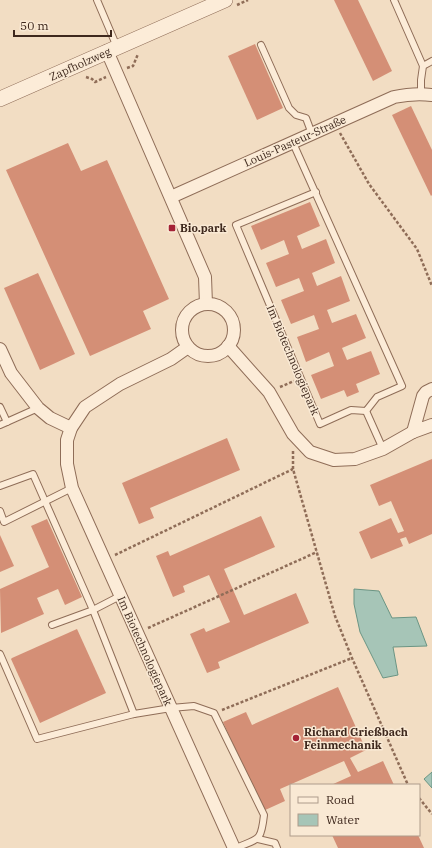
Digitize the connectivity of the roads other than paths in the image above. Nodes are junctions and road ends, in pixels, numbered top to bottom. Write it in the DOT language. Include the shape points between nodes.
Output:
graph roads {
  1 [pos="97,0"];
  2 [pos="225,0"];
  3 [pos="394,0"];
  4 [pos="261,45"];
  5 [pos="112,49"];
  6 [pos="432,61"];
  7 [pos="423,66"];
  8 [pos="426,94"];
  9 [pos="0,99"];
  10 [pos="312,134"];
  11 [pos="293,143"];
  12 [pos="316,192"];
  13 [pos="171,197"];
  14 [pos="206,304"];
  15 [pos="228,346"];
  16 [pos="188,347"];
  17 [pos="0,349"];
  18 [pos="432,389"];
  19 [pos="0,407"];
  20 [pos="38,408"];
  21 [pos="366,411"];
  22 [pos="7,422"];
  23 [pos="432,424"];
  24 [pos="0,426"];
  25 [pos="71,428"];
  26 [pos="413,432"];
  27 [pos="383,449"];
  28 [pos="0,486"];
  29 [pos="72,488"];
  30 [pos="46,502"];
  31 [pos="0,511"];
  32 [pos="120,596"];
  33 [pos="93,610"];
  34 [pos="52,625"];
  35 [pos="0,654"];
  36 [pos="171,708"];
  37 [pos="134,714"];
  38 [pos="258,839"];
  39 [pos="235,848"];
  40 [pos="277,848"];
  1 -- 5 [label="lane"];
  2 -- 5 [label="street, Zapfholzweg"];
  3 -- 7 [label="lane, Louis-Pasteur-Straße"];
  4 -- 10 [label="lane" via="289,108 296,115 306,118"];
  5 -- 9 [label="street, Zapfholzweg"];
  5 -- 13 [label="street"];
  6 -- 7 [label="lane"];
  7 -- 8 [label="lane, Louis-Pasteur-Straße" via="421,80"];
  8 -- 10 [label="street, Louis-Pasteur-Straße" via="394,97"];
  10 -- 11 [label="street, Louis-Pasteur-Straße"];
  11 -- 12 [label="lane"];
  11 -- 13 [label="street, Louis-Pasteur-Straße"];
  12 -- 21 [label="lane" via="402,386 377,397"];
  12 -- 21 [label="lane, Im Biotechnologiepark" via="236,225 320,424 351,410"];
  13 -- 14 [label="street" via="205,277"];
  14 -- 15 [label="street" via="222,308 231,318 234,330"];
  14 -- 16 [label="street" via="191,310 186,316 182,332"];
  15 -- 16 [label="street" via="216,354 208,355 194,352"];
  15 -- 27 [label="street" via="268,392 293,434 310,452 334,460 355,459"];
  16 -- 25 [label="street, Im Biotechnologiepark" via="84,407"];
  17 -- 20 [label="street" via="11,373"];
  18 -- 26 [label="street" via="423,396"];
  19 -- 22 [label="lane"];
  20 -- 22 [label="lane"];
  20 -- 25 [label="street" via="50,418"];
  21 -- 27 [label="lane"];
  22 -- 24 [label="lane"];
  23 -- 26 [label="street"];
  25 -- 29 [label="street, Im Biotechnologiepark" via="67,440 67,464"];
  26 -- 27 [label="street"];
  28 -- 30 [label="lane" via="33,474"];
  29 -- 30 [label="lane"];
  29 -- 32 [label="street, Im Biotechnologiepark"];
  30 -- 31 [label="lane" via="4,522"];
  30 -- 33 [label="lane"];
  32 -- 33 [label="lane"];
  32 -- 36 [label="street, Im Biotechnologiepark"];
  33 -- 34 [label="lane"];
  33 -- 37 [label="lane"];
  35 -- 37 [label="lane" via="37,739"];
  36 -- 37 [label="lane"];
  36 -- 38 [label="lane" via="194,706 214,713 264,815 262,833"];
  36 -- 39 [label="street, Im Biotechnologiepark"];
  38 -- 39 [label="lane"];
  38 -- 40 [label="lane" via="275,843"];
}
